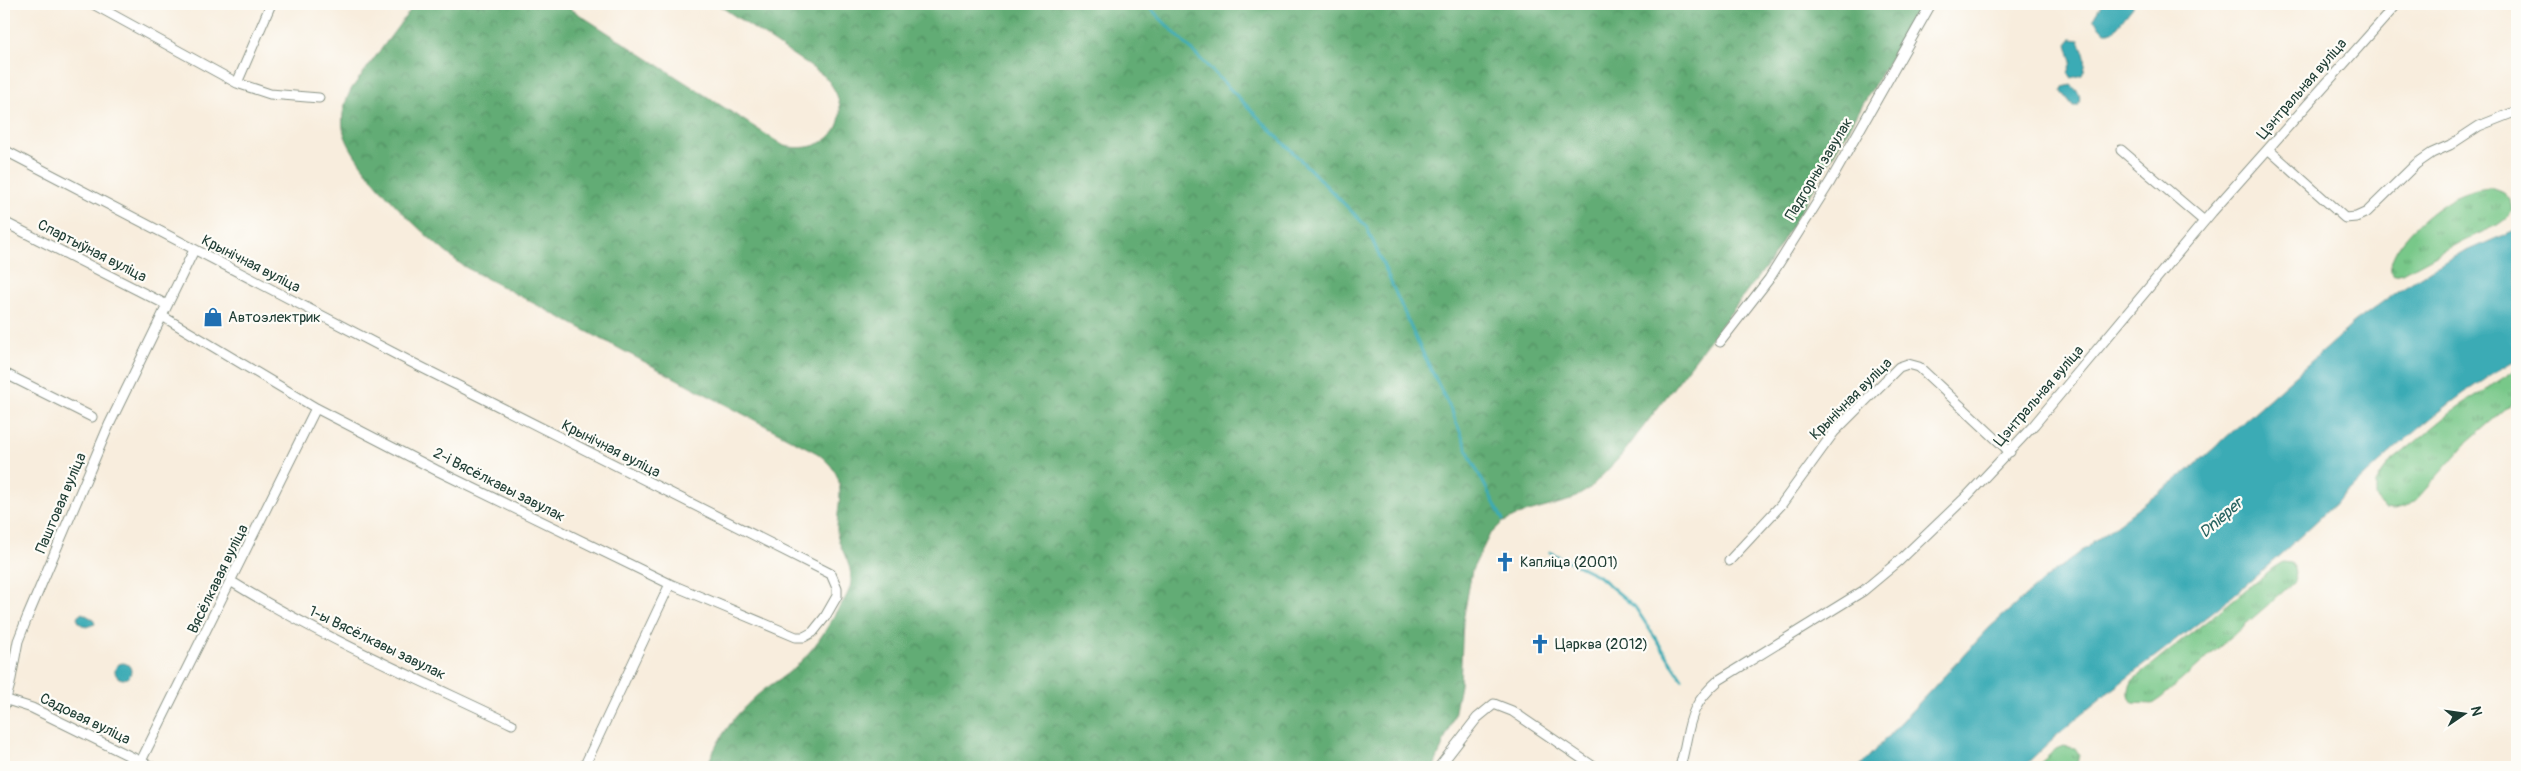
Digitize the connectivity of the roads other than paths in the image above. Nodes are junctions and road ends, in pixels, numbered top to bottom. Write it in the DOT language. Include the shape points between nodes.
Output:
graph roads {
  1 [pos="93,4"];
  2 [pos="271,4"];
  3 [pos="1931,4"];
  4 [pos="2397,4"];
  5 [pos="237,83"];
  6 [pos="319,98"];
  7 [pos="2517,112"];
  8 [pos="2268,149"];
  9 [pos="4,150"];
  10 [pos="2121,150"];
  11 [pos="2204,221"];
  12 [pos="4,222"];
  13 [pos="194,250"];
  14 [pos="167,305"];
  15 [pos="162,316"];
  16 [pos="1720,342"];
  17 [pos="4,373"];
  18 [pos="316,408"];
  19 [pos="92,417"];
  20 [pos="2010,452"];
  21 [pos="1729,561"];
  22 [pos="232,582"];
  23 [pos="670,584"];
  24 [pos="5,702"];
  25 [pos="512,724"];
  26 [pos="141,761"];
  27 [pos="152,767"];
  28 [pos="584,767"];
  29 [pos="1439,767"];
  30 [pos="1594,767"];
  31 [pos="1680,767"];
  1 -- 5 [label="street"];
  2 -- 5 [label="street"];
  3 -- 16 [label="street, Падгорны завулак" via="1830,182 1768,279"];
  4 -- 8 [label="street, Цэнтральная вуліца"];
  5 -- 6 [label="street" via="270,94"];
  7 -- 8 [label="street" via="2479,126 2432,153 2416,164 2367,212 2356,217 2345,218"];
  8 -- 11 [label="street, Цэнтральная вуліца"];
  9 -- 13 [label="street, Крынічная вуліца"];
  10 -- 11 [label="street"];
  11 -- 20 [label="street, Цэнтральная вуліца"];
  12 -- 14 [label="street, Спартыўная вуліца"];
  13 -- 14 [label="street, Паштовая вуліца"];
  13 -- 23 [label="street, Крынічная вуліца" via="831,574 837,596 814,632 796,637"];
  14 -- 15 [label="street, Паштовая вуліца"];
  15 -- 18 [label="street"];
  15 -- 24 [label="street, Паштовая вуліца" via="108,425 24,626"];
  17 -- 19 [label="street"];
  18 -- 22 [label="street, Вясёлкавая вуліца"];
  18 -- 23 [label="street, 2-і Вясёлкавы завулак"];
  20 -- 21 [label="street, Крынічная вуліца" via="1919,367 1908,364 1899,367 1834,432 1781,505"];
  20 -- 31 [label="street, Цэнтральная вуліца" via="1878,580 1719,680 1707,691 1697,701 1691,717"];
  22 -- 25 [label="street, 1-ы Вясёлкавы завулак" via="362,653"];
  22 -- 26 [label="street, Вясёлкавая вуліца"];
  23 -- 28 [label="street"];
  24 -- 26 [label="street, Садовая вуліца" via="32,708"];
  26 -- 27 [label="street, Садовая вуліца"];
  29 -- 30 [label="street" via="1477,718 1494,704 1512,711"];
}
